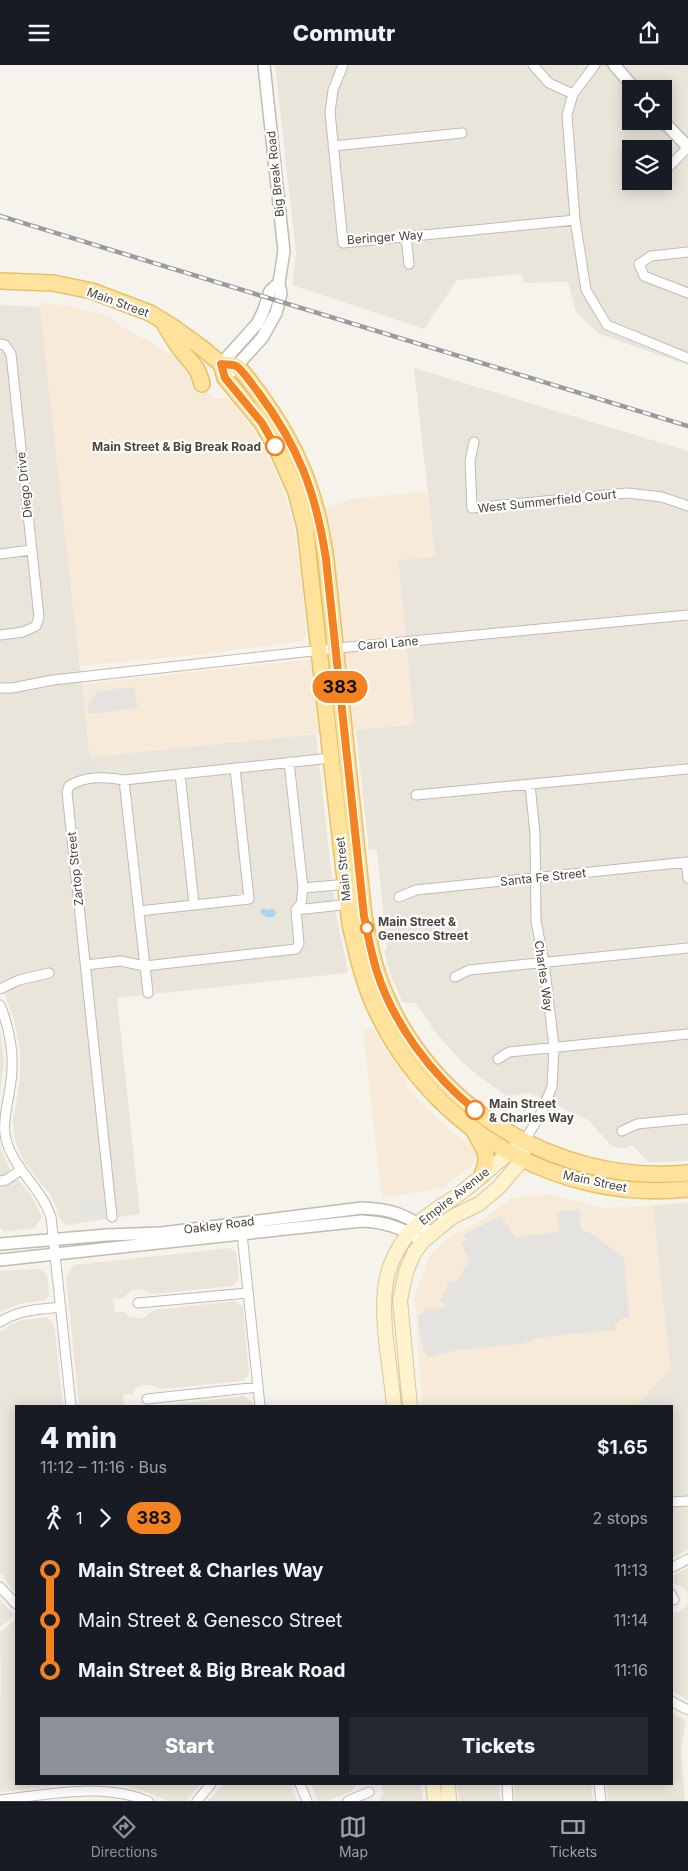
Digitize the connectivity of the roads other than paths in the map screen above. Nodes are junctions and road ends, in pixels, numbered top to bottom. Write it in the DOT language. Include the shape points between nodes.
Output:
graph roads {
  1 [pos="264,65"];
  2 [pos="343,65"];
  3 [pos="533,65"];
  4 [pos="595,65"];
  5 [pos="614,65"];
  6 [pos="627,80"];
  7 [pos="573,94"];
  8 [pos="672,130"];
  9 [pos="462,133"];
  10 [pos="333,146"];
  11 [pos="688,147"];
  12 [pos="672,164"];
  13 [pos="575,220"];
  14 [pos="406,236"];
  15 [pos="688,252"];
  16 [pos="409,264"];
  17 [pos="0,281"];
  18 [pos="688,293"];
  19 [pos="162,320"];
  20 [pos="3,344"];
  21 [pos="688,358"];
  22 [pos="227,369"];
  23 [pos="202,384"];
  24 [pos="474,442"];
  25 [pos="688,505"];
  26 [pos="31,550"];
  27 [pos="0,554"];
  28 [pos="688,615"];
  29 [pos="0,635"];
  30 [pos="336,649"];
  31 [pos="319,651"];
  32 [pos="0,689"];
  33 [pos="331,758"];
  34 [pos="289,762"];
  35 [pos="235,769"];
  36 [pos="688,769"];
  37 [pos="180,774"];
  38 [pos="124,780"];
  39 [pos="530,785"];
  40 [pos="416,795"];
  41 [pos="687,862"];
  42 [pos="535,877"];
  43 [pos="688,878"];
  44 [pos="344,883"];
  45 [pos="303,888"];
  46 [pos="362,895"];
  47 [pos="399,897"];
  48 [pos="194,904"];
  49 [pos="347,904"];
  50 [pos="296,910"];
  51 [pos="139,911"];
  52 [pos="688,948"];
  53 [pos="544,962"];
  54 [pos="86,965"];
  55 [pos="145,966"];
  56 [pos="49,973"];
  57 [pos="455,977"];
  58 [pos="0,989"];
  59 [pos="148,993"];
  60 [pos="0,1005"];
  61 [pos="688,1034"];
  62 [pos="554,1047"];
  63 [pos="498,1059"];
  64 [pos="688,1119"];
  65 [pos="473,1128"];
  66 [pos="622,1131"];
  67 [pos="524,1142"];
  68 [pos="515,1156"];
  69 [pos="21,1170"];
  70 [pos="688,1173"];
  71 [pos="482,1175"];
  72 [pos="0,1181"];
  73 [pos="688,1189"];
  74 [pos="112,1217"];
  75 [pos="413,1228"];
  76 [pos="242,1234"];
  77 [pos="427,1238"];
  78 [pos="54,1240"];
  79 [pos="0,1244"];
  80 [pos="56,1254"];
  81 [pos="0,1260"];
  82 [pos="248,1293"];
  83 [pos="138,1303"];
  84 [pos="61,1307"];
  85 [pos="0,1322"];
  86 [pos="258,1387"];
  87 [pos="147,1399"];
  88 [pos="71,1405"];
  89 [pos="260,1405"];
  90 [pos="394,1405"];
  91 [pos="410,1405"];
  92 [pos="688,1501"];
  93 [pos="673,1502"];
  94 [pos="688,1559"];
  95 [pos="673,1566"];
  96 [pos="0,1587"];
  97 [pos="15,1603"];
  98 [pos="673,1702"];
  99 [pos="688,1711"];
  100 [pos="210,1785"];
  101 [pos="300,1785"];
  102 [pos="433,1785"];
  103 [pos="448,1785"];
  104 [pos="507,1785"];
  105 [pos="599,1785"];
  106 [pos="64,1789"];
  107 [pos="369,1792"];
  108 [pos="0,1800"];
  109 [pos="148,1801"];
  110 [pos="197,1801"];
  111 [pos="307,1801"];
  112 [pos="348,1801"];
  113 [pos="435,1801"];
  114 [pos="449,1801"];
  115 [pos="508,1801"];
  116 [pos="601,1801"];
  1 -- 22 [label="street, Big Break Road" via="284,251 279,283 281,294 276,313 262,338"];
  2 -- 10 [label="street, Beringer Way" via="333,91 330,112"];
  3 -- 7 [label="street" via="549,83"];
  4 -- 7 [label="street"];
  5 -- 6 [label="street"];
  7 -- 13 [label="street" via="567,115"];
  8 -- 11 [label="street"];
  9 -- 10 [label="street"];
  10 -- 14 [label="street, Beringer Way" via="343,243"];
  11 -- 12 [label="street"];
  13 -- 14 [label="street, Beringer Way"];
  13 -- 21 [label="street" via="586,290 607,325"];
  14 -- 16 [label="street"];
  15 -- 18 [label="street" via="652,256 639,264 644,276"];
  17 -- 19 [label="main road, Main Street" via="53,283 92,291 140,308"];
  19 -- 22 [label="main road, Main Street"];
  19 -- 23 [label="main road" via="180,350 194,364"];
  20 -- 26 [label="street, Diego Drive" via="11,354"];
  22 -- 30 [label="main road, Main Street" via="247,378 275,415 308,478 322,527"];
  22 -- 31 [label="main road, Main Street" via="277,449 296,492 305,527"];
  24 -- 25 [label="street, West Summerfield Court" via="470,461 472,508 627,493 662,497"];
  26 -- 27 [label="street"];
  26 -- 29 [label="street, Diego Drive" via="39,617 36,627 23,633"];
  28 -- 30 [label="street, Carol Lane"];
  30 -- 31 [label="street, Carol Lane"];
  30 -- 46 [label="main road, Main Street"];
  31 -- 32 [label="street, Carol Lane" via="53,680"];
  31 -- 33 [label="main road, Main Street"];
  33 -- 34 [label="street, Zartop Street"];
  33 -- 44 [label="main road, Main Street"];
  34 -- 35 [label="street, Zartop Street"];
  34 -- 45 [label="street"];
  35 -- 37 [label="street, Zartop Street"];
  35 -- 48 [label="street" via="249,899"];
  36 -- 39 [label="street"];
  37 -- 38 [label="street, Zartop Street"];
  37 -- 48 [label="street"];
  38 -- 51 [label="street"];
  38 -- 54 [label="street, Zartop Street" via="90,777 69,785 67,792"];
  39 -- 40 [label="street"];
  39 -- 42 [label="street, Charles Way"];
  41 -- 42 [label="street, Santa Fe Street"];
  41 -- 43 [label="street"];
  42 -- 47 [label="street, Santa Fe Street" via="416,890"];
  42 -- 53 [label="street, Charles Way" via="536,921"];
  44 -- 45 [label="street"];
  44 -- 46 [label="street"];
  44 -- 49 [label="main road, Main Street"];
  45 -- 50 [label="street" via="301,904"];
  46 -- 49 [label="street"];
  46 -- 67 [label="main road, Main Street" via="377,973 403,1027 426,1061 474,1109"];
  48 -- 51 [label="street"];
  49 -- 50 [label="street"];
  49 -- 65 [label="main road, Main Street" via="358,963 383,1025 417,1076"];
  50 -- 55 [label="street" via="299,944 296,949"];
  51 -- 55 [label="street"];
  52 -- 53 [label="street"];
  53 -- 57 [label="street" via="469,970"];
  53 -- 62 [label="street, Charles Way"];
  54 -- 55 [label="street" via="120,961"];
  54 -- 74 [label="street, Zartop Street"];
  55 -- 59 [label="street"];
  56 -- 58 [label="street" via="19,980"];
  60 -- 69 [label="street" via="9,1032 12,1067 6,1134 13,1158"];
  61 -- 62 [label="street"];
  62 -- 63 [label="street" via="509,1052"];
  62 -- 67 [label="street, Charles Way" via="552,1087"];
  64 -- 66 [label="street" via="637,1124"];
  65 -- 68 [label="main road, Main Street"];
  65 -- 71 [label="main road" via="486,1151 487,1163"];
  67 -- 68 [label="main road, Empire Avenue"];
  67 -- 70 [label="main road, Main Street" via="568,1161 613,1172"];
  68 -- 71 [label="main road, Empire Avenue"];
  68 -- 73 [label="main road, Main Street" via="560,1175 601,1185 646,1191"];
  68 -- 77 [label="main road, Empire Avenue" via="499,1187 478,1205 452,1217"];
  69 -- 72 [label="street"];
  69 -- 78 [label="street" via="48,1209"];
  71 -- 75 [label="main road, Empire Avenue"];
  75 -- 76 [label="street, Oakley Road" via="361,1221"];
  75 -- 77 [label="street, Oakley Road"];
  75 -- 78 [label="street, Oakley Road" via="404,1215 362,1209 170,1232"];
  75 -- 90 [label="main road, Empire Avenue" via="393,1259 385,1288 384,1313"];
  76 -- 80 [label="street, Oakley Road"];
  76 -- 82 [label="street"];
  77 -- 91 [label="main road, Empire Avenue" via="414,1253 400,1300"];
  78 -- 79 [label="street, Oakley Road"];
  78 -- 80 [label="street"];
  80 -- 81 [label="street, Oakley Road"];
  80 -- 84 [label="street"];
  82 -- 83 [label="street"];
  82 -- 86 [label="street"];
  84 -- 85 [label="street" via="23,1312"];
  84 -- 88 [label="street"];
  86 -- 87 [label="street"];
  86 -- 89 [label="street"];
  92 -- 93 [label="street"];
  94 -- 95 [label="street"];
  96 -- 97 [label="street"];
  98 -- 99 [label="street"];
  100 -- 110 [label="street"];
  101 -- 111 [label="street"];
  102 -- 113 [label="main road"];
  103 -- 114 [label="main road"];
  104 -- 115 [label="street"];
  105 -- 116 [label="street"];
  106 -- 108 [label="street"];
  106 -- 109 [label="street" via="108,1791"];
  107 -- 112 [label="street"];
}
